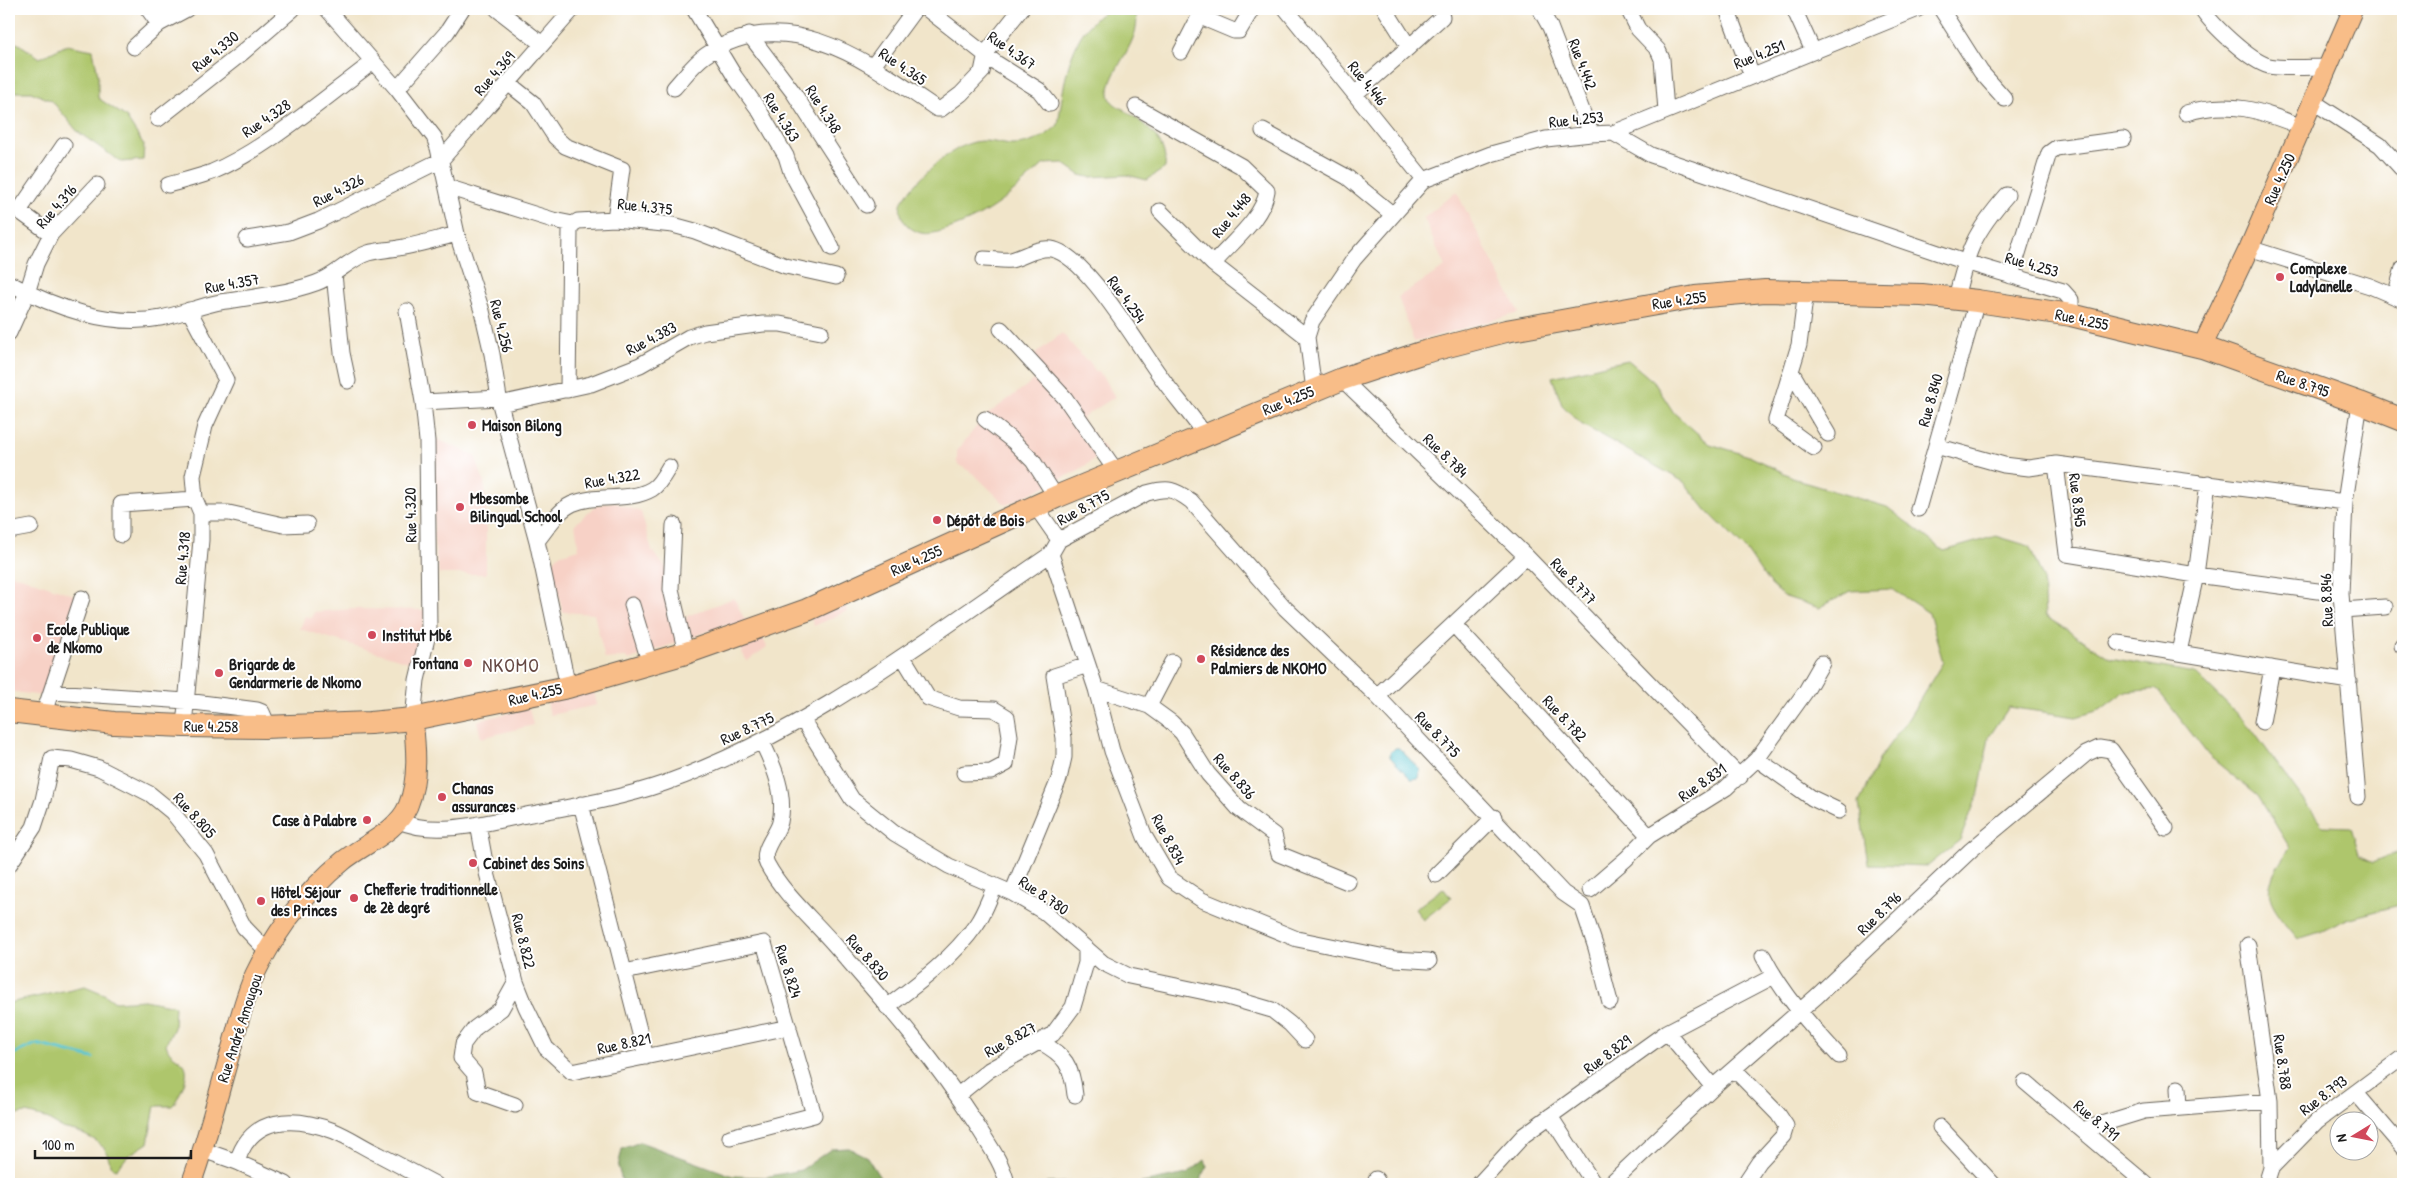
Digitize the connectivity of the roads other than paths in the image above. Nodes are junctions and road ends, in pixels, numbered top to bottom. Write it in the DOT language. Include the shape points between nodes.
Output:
graph roads {
  1 [pos="148,9"];
  2 [pos="186,9"];
  3 [pos="294,9"];
  4 [pos="328,9"];
  5 [pos="462,9"];
  6 [pos="497,9"];
  7 [pos="573,9"];
  8 [pos="694,9"];
  9 [pos="916,9"];
  10 [pos="927,9"];
  11 [pos="1021,9"];
  12 [pos="1252,9"];
  13 [pos="1286,9"];
  14 [pos="1385,9"];
  15 [pos="1540,9"];
  16 [pos="1628,9"];
  17 [pos="1727,9"];
  18 [pos="1794,9"];
  19 [pos="1918,9"];
  20 [pos="1941,9"];
  21 [pos="2202,9"];
  22 [pos="2352,9"];
  23 [pos="1442,17"];
  24 [pos="160,24"];
  25 [pos="749,34"];
  26 [pos="542,44"];
  27 [pos="134,46"];
  28 [pos="719,47"];
  29 [pos="1410,47"];
  30 [pos="1813,51"];
  31 [pos="1181,52"];
  32 [pos="986,53"];
  33 [pos="373,62"];
  34 [pos="873,66"];
  35 [pos="2327,67"];
  36 [pos="1752,76"];
  37 [pos="508,83"];
  38 [pos="674,88"];
  39 [pos="397,89"];
  40 [pos="1355,94"];
  41 [pos="2004,99"];
  42 [pos="2312,101"];
  43 [pos="1050,104"];
  44 [pos="1136,106"];
  45 [pos="1666,111"];
  46 [pos="2186,113"];
  47 [pos="158,120"];
  48 [pos="2302,127"];
  49 [pos="1263,131"];
  50 [pos="1613,133"];
  51 [pos="1591,134"];
  52 [pos="2123,138"];
  53 [pos="64,145"];
  54 [pos="442,160"];
  55 [pos="2401,168"];
  56 [pos="1424,180"];
  57 [pos="97,185"];
  58 [pos="168,185"];
  59 [pos="447,187"];
  60 [pos="2007,194"];
  61 [pos="866,205"];
  62 [pos="14,209"];
  63 [pos="1160,211"];
  64 [pos="1392,214"];
  65 [pos="615,219"];
  66 [pos="573,224"];
  67 [pos="51,234"];
  68 [pos="457,234"];
  69 [pos="247,239"];
  70 [pos="832,248"];
  71 [pos="2249,248"];
  72 [pos="984,259"];
  73 [pos="1965,262"];
  74 [pos="1213,264"];
  75 [pos="2403,268"];
  76 [pos="334,274"];
  77 [pos="2011,276"];
  78 [pos="836,277"];
  79 [pos="9,283"];
  80 [pos="1806,292"];
  81 [pos="26,293"];
  82 [pos="2399,298"];
  83 [pos="1967,300"];
  84 [pos="189,310"];
  85 [pos="407,311"];
  86 [pos="2071,315"];
  87 [pos="1002,329"];
  88 [pos="821,332"];
  89 [pos="9,333"];
  90 [pos="1308,336"];
  91 [pos="2202,348"];
  92 [pos="1791,371"];
  93 [pos="1342,379"];
  94 [pos="348,382"];
  95 [pos="568,390"];
  96 [pos="1314,390"];
  97 [pos="499,401"];
  98 [pos="423,402"];
  99 [pos="2360,403"];
  100 [pos="2400,417"];
  101 [pos="985,419"];
  102 [pos="1204,434"];
  103 [pos="1828,434"];
  104 [pos="1936,446"];
  105 [pos="1814,448"];
  106 [pos="2056,464"];
  107 [pos="669,467"];
  108 [pos="1116,471"];
  109 [pos="2208,483"];
  110 [pos="1056,497"];
  111 [pos="2345,502"];
  112 [pos="198,506"];
  113 [pos="1036,507"];
  114 [pos="1918,509"];
  115 [pos="307,524"];
  116 [pos="674,525"];
  117 [pos="31,527"];
  118 [pos="9,531"];
  119 [pos="121,535"];
  120 [pos="1059,540"];
  121 [pos="537,541"];
  122 [pos="1051,554"];
  123 [pos="1526,556"];
  124 [pos="2196,575"];
  125 [pos="2341,594"];
  126 [pos="82,598"];
  127 [pos="632,606"];
  128 [pos="2385,607"];
  129 [pos="2342,610"];
  130 [pos="1454,625"];
  131 [pos="2118,643"];
  132 [pos="2180,652"];
  133 [pos="686,653"];
  134 [pos="903,657"];
  135 [pos="1172,662"];
  136 [pos="1822,663"];
  137 [pos="650,664"];
  138 [pos="1088,665"];
  139 [pos="2272,668"];
  140 [pos="2349,681"];
  141 [pos="568,687"];
  142 [pos="1096,689"];
  143 [pos="53,692"];
  144 [pos="1377,696"];
  145 [pos="186,701"];
  146 [pos="1150,706"];
  147 [pos="9,711"];
  148 [pos="43,716"];
  149 [pos="414,719"];
  150 [pos="802,719"];
  151 [pos="2262,722"];
  152 [pos="184,726"];
  153 [pos="264,727"];
  154 [pos="762,742"];
  155 [pos="1757,759"];
  156 [pos="964,773"];
  157 [pos="1740,777"];
  158 [pos="2358,797"];
  159 [pos="581,804"];
  160 [pos="1839,811"];
  161 [pos="1494,817"];
  162 [pos="399,821"];
  163 [pos="478,824"];
  164 [pos="2166,828"];
  165 [pos="1650,836"];
  166 [pos="9,865"];
  167 [pos="1436,875"];
  168 [pos="1348,882"];
  169 [pos="995,886"];
  170 [pos="1590,890"];
  171 [pos="1012,893"];
  172 [pos="2248,945"];
  173 [pos="1086,949"];
  174 [pos="267,951"];
  175 [pos="1763,956"];
  176 [pos="1429,962"];
  177 [pos="624,972"];
  178 [pos="1774,976"];
  179 [pos="516,982"];
  180 [pos="1610,1002"];
  181 [pos="888,1006"];
  182 [pos="1801,1010"];
  183 [pos="789,1027"];
  184 [pos="1667,1032"];
  185 [pos="1305,1040"];
  186 [pos="1040,1042"];
  187 [pos="1839,1056"];
  188 [pos="646,1057"];
  189 [pos="2403,1057"];
  190 [pos="1734,1069"];
  191 [pos="2025,1082"];
  192 [pos="1713,1087"];
  193 [pos="2178,1088"];
  194 [pos="2356,1093"];
  195 [pos="958,1095"];
  196 [pos="1075,1095"];
  197 [pos="2270,1101"];
  198 [pos="515,1105"];
  199 [pos="2179,1108"];
  200 [pos="1550,1116"];
  201 [pos="1940,1127"];
  202 [pos="2082,1130"];
  203 [pos="730,1137"];
  204 [pos="2403,1148"];
  205 [pos="203,1150"];
  206 [pos="238,1162"];
  207 [pos="2270,1168"];
  208 [pos="1747,1180"];
  209 [pos="191,1184"];
  210 [pos="286,1184"];
  211 [pos="436,1184"];
  212 [pos="1007,1184"];
  213 [pos="1479,1184"];
  214 [pos="1594,1184"];
  215 [pos="1610,1184"];
  216 [pos="1993,1184"];
  217 [pos="2146,1184"];
  218 [pos="2266,1184"];
  1 -- 24 [label="street"];
  2 -- 24 [label="street"];
  3 -- 47 [label="street, Rue 4.330"];
  4 -- 33 [label="street, Rue 4.256"];
  5 -- 39 [label="street" via="447,32"];
  6 -- 26 [label="street"];
  7 -- 26 [label="street, Rue 4.369"];
  8 -- 28 [label="street, Rue 4.363"];
  9 -- 34 [label="street"];
  10 -- 32 [label="street, Rue 4.367"];
  11 -- 32 [label="street, Rue 4.365"];
  12 -- 31 [label="street" via="1239,31 1234,32 1203,18 1198,19"];
  13 -- 40 [label="street, Rue 4.446"];
  14 -- 29 [label="street"];
  15 -- 51 [label="street, Rue 4.442"];
  16 -- 45 [label="street" via="1638,29 1662,59"];
  17 -- 36 [label="street"];
  18 -- 30 [label="street"];
  19 -- 30 [label="street, Rue 4.251"];
  20 -- 41 [label="street" via="1981,72"];
  21 -- 35 [label="street" via="2246,54 2266,65"];
  22 -- 35 [label="main road, Rue 4.250"];
  23 -- 29 [label="street"];
  24 -- 27 [label="street"];
  25 -- 28 [label="street, Rue 4.365"];
  25 -- 34 [label="street, Rue 4.365" via="807,37 853,54"];
  25 -- 61 [label="street, Rue 4.348" via="793,92"];
  26 -- 37 [label="street, Rue 4.369"];
  28 -- 38 [label="street, Rue 4.365" via="704,56"];
  28 -- 70 [label="street, Rue 4.363" via="786,156 790,172"];
  29 -- 40 [label="street"];
  30 -- 36 [label="street, Rue 4.251"];
  32 -- 34 [label="street, Rue 4.365" via="982,72 962,94 941,110"];
  32 -- 43 [label="street, Rue 4.367" via="1008,72 1039,90"];
  33 -- 39 [label="street, Rue 4.256"];
  33 -- 58 [label="street, Rue 4.328" via="275,135 232,162 212,172"];
  35 -- 42 [label="main road, Rue 4.250"];
  36 -- 45 [label="street, Rue 4.251"];
  37 -- 54 [label="street, Rue 4.369"];
  37 -- 65 [label="street" via="533,103 555,137 565,146 622,169"];
  39 -- 54 [label="street, Rue 4.256" via="434,137"];
  40 -- 56 [label="street, Rue 4.446"];
  42 -- 48 [label="main road, Rue 4.250"];
  42 -- 55 [label="street" via="2380,145"];
  44 -- 74 [label="street, Rue 4.448" via="1240,166 1267,191 1260,211"];
  45 -- 50 [label="street, Rue 4.251"];
  46 -- 48 [label="street" via="2204,107 2251,108"];
  48 -- 71 [label="main road, Rue 4.250"];
  49 -- 64 [label="street" via="1347,177"];
  50 -- 51 [label="street, Rue 4.253"];
  50 -- 73 [label="street, Rue 4.253" via="1651,155"];
  51 -- 56 [label="street, Rue 4.253" via="1546,139 1490,154"];
  52 -- 77 [label="street" via="2056,148 2049,153"];
  53 -- 62 [label="street"];
  54 -- 59 [label="street, Rue 4.256"];
  54 -- 69 [label="street, Rue 4.326" via="318,221 289,232"];
  56 -- 64 [label="street, Rue 4.253"];
  57 -- 67 [label="street, Rue 4.316"];
  59 -- 66 [label="street, Rue 4.375"];
  59 -- 68 [label="street, Rue 4.256"];
  60 -- 73 [label="street" via="1974,238"];
  62 -- 67 [label="street"];
  63 -- 74 [label="street"];
  64 -- 90 [label="street, Rue 4.253" via="1332,290 1312,321"];
  65 -- 66 [label="street, Rue 4.375"];
  65 -- 78 [label="street, Rue 4.375" via="695,231 786,266"];
  66 -- 95 [label="street" via="570,230"];
  67 -- 81 [label="street, Rue 4.316"];
  68 -- 76 [label="street, Rue 4.357" via="371,252"];
  68 -- 97 [label="street, Rue 4.256" via="482,311"];
  71 -- 82 [label="street"];
  71 -- 91 [label="main road, Rue 4.250"];
  72 -- 102 [label="street, Rue 4.254" via="1011,260 1050,249 1063,253 1099,289"];
  73 -- 77 [label="street, Rue 4.253"];
  73 -- 83 [label="street"];
  74 -- 90 [label="street, Rue 4.448"];
  75 -- 82 [label="street"];
  76 -- 84 [label="street, Rue 4.357" via="317,283 288,291"];
  76 -- 94 [label="street"];
  77 -- 86 [label="street, Rue 4.253" via="2062,291 2071,300"];
  79 -- 81 [label="street, Rue 4.357"];
  80 -- 83 [label="highway, Rue 4.255"];
  80 -- 92 [label="street" via="1799,345"];
  80 -- 93 [label="highway, Rue 4.255" via="1765,291 1695,297 1584,316 1506,331"];
  81 -- 84 [label="street, Rue 4.357" via="116,319 161,318"];
  81 -- 89 [label="street, Rue 4.316"];
  83 -- 86 [label="highway, Rue 4.255"];
  83 -- 104 [label="street, Rue 8.840"];
  84 -- 112 [label="street, Rue 4.318" via="226,380 205,426 193,476"];
  85 -- 98 [label="street, Rue 4.320"];
  86 -- 91 [label="highway, Rue 4.255"];
  87 -- 108 [label="street" via="1065,398"];
  88 -- 95 [label="street, Rue 4.383" via="763,324 705,332 689,337 640,365"];
  90 -- 96 [label="street, Rue 4.253"];
  91 -- 99 [label="highway, Rue 8.795"];
  92 -- 103 [label="street"];
  92 -- 105 [label="street" via="1776,420"];
  93 -- 96 [label="highway, Rue 4.255"];
  93 -- 123 [label="street, Rue 8.784"];
  95 -- 97 [label="street, Rue 4.383"];
  96 -- 102 [label="highway, Rue 4.255"];
  97 -- 98 [label="street, Rue 4.383"];
  97 -- 121 [label="street, Rue 4.256"];
  98 -- 149 [label="street, Rue 4.320" via="427,441 429,630 417,680"];
  99 -- 100 [label="highway, Rue 8.795"];
  99 -- 111 [label="street, Rue 8.846"];
  101 -- 110 [label="street" via="1033,460"];
  102 -- 108 [label="highway, Rue 4.255"];
  104 -- 106 [label="street" via="2004,465 2029,468"];
  104 -- 114 [label="street, Rue 8.840"];
  106 -- 109 [label="street, Rue 8.845"];
  106 -- 124 [label="street, Rue 8.845" via="2067,554"];
  107 -- 121 [label="street, Rue 4.322" via="653,488 629,497 584,500 571,505"];
  108 -- 110 [label="highway, Rue 4.255"];
  109 -- 111 [label="street, Rue 8.845"];
  109 -- 124 [label="street"];
  110 -- 113 [label="highway, Rue 4.255"];
  111 -- 125 [label="street, Rue 8.846"];
  112 -- 115 [label="street" via="283,525"];
  112 -- 119 [label="street" via="121,504"];
  112 -- 145 [label="street, Rue 4.318" via="201,540"];
  113 -- 120 [label="street"];
  113 -- 133 [label="highway, Rue 4.255" via="807,610"];
  116 -- 133 [label="street" via="671,589"];
  117 -- 118 [label="street"];
  120 -- 122 [label="street, Rue 8.775"];
  120 -- 144 [label="street, Rue 8.775" via="1147,492 1174,490 1192,502 1286,608"];
  121 -- 141 [label="street, Rue 4.256"];
  122 -- 134 [label="street, Rue 8.775"];
  122 -- 138 [label="street, Rue 8.834"];
  123 -- 130 [label="street, Rue 8.777"];
  123 -- 157 [label="street, Rue 8.777"];
  124 -- 125 [label="street, Rue 8.845"];
  124 -- 132 [label="street"];
  125 -- 129 [label="street, Rue 8.846"];
  126 -- 143 [label="street"];
  127 -- 137 [label="street"];
  128 -- 129 [label="street"];
  129 -- 140 [label="street, Rue 8.846"];
  130 -- 144 [label="street, Rue 8.777"];
  130 -- 165 [label="street, Rue 8.782"];
  131 -- 132 [label="street"];
  132 -- 139 [label="street"];
  133 -- 137 [label="highway, Rue 4.255"];
  134 -- 150 [label="street, Rue 8.775"];
  134 -- 156 [label="street" via="928,698 959,708 994,709 1007,717 1010,736 1006,764 991,772"];
  135 -- 146 [label="street"];
  136 -- 155 [label="street, Rue 8.831"];
  137 -- 141 [label="highway, Rue 4.255"];
  138 -- 142 [label="street, Rue 8.834"];
  138 -- 171 [label="street" via="1054,676 1064,757 1059,779"];
  139 -- 140 [label="street"];
  139 -- 151 [label="street"];
  140 -- 158 [label="street, Rue 8.846"];
  141 -- 149 [label="highway, Rue 4.255"];
  142 -- 146 [label="street, Rue 8.836"];
  142 -- 176 [label="street, Rue 8.834" via="1112,751 1142,829 1169,878 1202,900 1297,939 1395,959"];
  143 -- 145 [label="street"];
  143 -- 148 [label="street"];
  144 -- 161 [label="street, Rue 8.775"];
  145 -- 152 [label="street, Rue 4.318"];
  145 -- 153 [label="street" via="257,710 265,719"];
  146 -- 168 [label="street, Rue 8.836" via="1182,733 1208,774 1238,809 1274,835 1279,854"];
  147 -- 148 [label="highway, Rue 4.258"];
  148 -- 152 [label="highway, Rue 4.258"];
  149 -- 153 [label="highway, Rue 4.258"];
  149 -- 162 [label="main road, Rue André Amougou" via="414,783 408,806"];
  150 -- 154 [label="street, Rue 8.775"];
  150 -- 169 [label="street, Rue 8.780" via="852,799 894,833 949,866"];
  152 -- 153 [label="highway, Rue 4.258"];
  154 -- 159 [label="street, Rue 8.775" via="664,783"];
  154 -- 181 [label="street, Rue 8.830" via="780,787 781,811 780,823 765,853 767,864 792,899"];
  155 -- 157 [label="street, Rue 8.831"];
  155 -- 160 [label="street" via="1812,798"];
  157 -- 165 [label="street, Rue 8.831"];
  159 -- 163 [label="street, Rue 8.775"];
  159 -- 177 [label="street"];
  161 -- 167 [label="street"];
  161 -- 180 [label="street, Rue 8.775" via="1563,893 1582,906"];
  162 -- 163 [label="street, Rue 8.775" via="412,827 430,828"];
  162 -- 174 [label="main road, Rue André Amougou" via="342,862 317,885"];
  163 -- 179 [label="street, Rue 8.822" via="487,873"];
  164 -- 182 [label="street, Rue 8.796" via="2111,750 2098,748 2086,754 1971,850"];
  165 -- 170 [label="street, Rue 8.831"];
  166 -- 174 [label="street, Rue 8.805" via="34,827 52,758 99,768 150,794 172,812 206,854 244,927"];
  169 -- 171 [label="street, Rue 8.780"];
  169 -- 181 [label="street" via="978,923 961,943 928,976"];
  171 -- 173 [label="street, Rue 8.780" via="1044,912"];
  172 -- 197 [label="street, Rue 8.788"];
  173 -- 185 [label="street, Rue 8.780" via="1103,963 1129,976 1224,996 1272,1010"];
  173 -- 186 [label="street, Rue 8.827" via="1086,963 1073,1007 1053,1034"];
  174 -- 205 [label="main road, Rue André Amougou" via="248,992"];
  175 -- 178 [label="street"];
  177 -- 183 [label="street, Rue 8.824" via="764,943"];
  177 -- 188 [label="street"];
  178 -- 182 [label="street"];
  178 -- 184 [label="street, Rue 8.829"];
  179 -- 188 [label="street, Rue 8.821" via="546,1048 572,1072"];
  179 -- 198 [label="street, Rue 8.822" via="501,1009 475,1028 463,1044 461,1058 474,1073 478,1092"];
  181 -- 195 [label="street, Rue 8.830"];
  182 -- 187 [label="street"];
  182 -- 190 [label="street, Rue 8.796"];
  183 -- 188 [label="street, Rue 8.821"];
  183 -- 203 [label="street, Rue 8.824" via="814,1115"];
  184 -- 192 [label="street"];
  184 -- 200 [label="street, Rue 8.829"];
  186 -- 195 [label="street, Rue 8.827" via="989,1070"];
  186 -- 196 [label="street" via="1069,1064"];
  189 -- 194 [label="street, Rue 8.793"];
  190 -- 192 [label="street, Rue 8.796"];
  190 -- 208 [label="street" via="1786,1126 1783,1136"];
  191 -- 202 [label="street, Rue 8.791"];
  192 -- 215 [label="street, Rue 8.796"];
  193 -- 199 [label="street"];
  194 -- 204 [label="street"];
  194 -- 207 [label="street, Rue 8.793" via="2310,1126"];
  195 -- 212 [label="street, Rue 8.830" via="996,1156"];
  197 -- 199 [label="street"];
  197 -- 207 [label="street, Rue 8.788"];
  199 -- 202 [label="street" via="2144,1111"];
  200 -- 213 [label="street, Rue 8.829" via="1516,1142"];
  200 -- 214 [label="street"];
  201 -- 216 [label="street"];
  202 -- 217 [label="street, Rue 8.791"];
  205 -- 206 [label="street"];
  205 -- 209 [label="main road, Rue André Amougou"];
  206 -- 210 [label="street"];
  206 -- 211 [label="street" via="242,1147 252,1135 276,1122 293,1121 334,1131"];
  207 -- 218 [label="street, Rue 8.788"];
}
